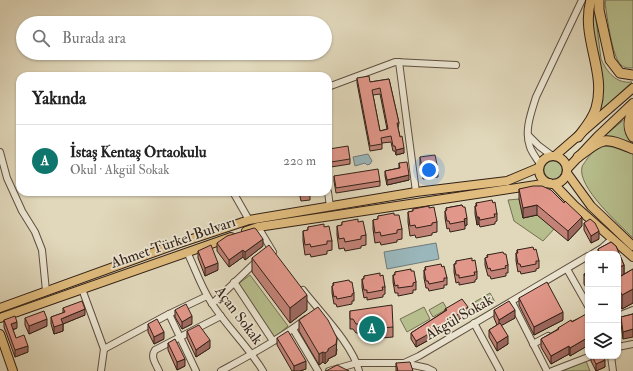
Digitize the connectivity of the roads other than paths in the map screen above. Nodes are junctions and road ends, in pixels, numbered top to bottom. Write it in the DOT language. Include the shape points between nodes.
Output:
graph roads {
  1 [pos="582,0"];
  2 [pos="591,0"];
  3 [pos="599,0"];
  4 [pos="399,62"];
  5 [pos="456,65"];
  6 [pos="633,75"];
  7 [pos="332,85"];
  8 [pos="633,88"];
  9 [pos="633,102"];
  10 [pos="633,110"];
  11 [pos="527,134"];
  12 [pos="578,137"];
  13 [pos="633,137"];
  14 [pos="633,148"];
  15 [pos="0,152"];
  16 [pos="553,155"];
  17 [pos="578,156"];
  18 [pos="539,166"];
  19 [pos="568,171"];
  20 [pos="551,184"];
  21 [pos="416,192"];
  22 [pos="235,196"];
  23 [pos="329,196"];
  24 [pos="330,207"];
  25 [pos="249,220"];
  26 [pos="258,227"];
  27 [pos="612,239"];
  28 [pos="633,246"];
  29 [pos="270,248"];
  30 [pos="597,251"];
  31 [pos="187,252"];
  32 [pos="265,253"];
  33 [pos="275,255"];
  34 [pos="633,257"];
  35 [pos="260,258"];
  36 [pos="585,258"];
  37 [pos="567,269"];
  38 [pos="234,282"];
  39 [pos="299,285"];
  40 [pos="82,289"];
  41 [pos="46,291"];
  42 [pos="207,296"];
  43 [pos="585,299"];
  44 [pos="512,302"];
  45 [pos="212,304"];
  46 [pos="0,308"];
  47 [pos="318,309"];
  48 [pos="633,310"];
  49 [pos="169,314"];
  50 [pos="621,315"];
  51 [pos="221,316"];
  52 [pos="0,318"];
  53 [pos="474,323"];
  54 [pos="293,329"];
  55 [pos="554,332"];
  56 [pos="0,334"];
  57 [pos="180,337"];
  58 [pos="273,341"];
  59 [pos="533,344"];
  60 [pos="633,344"];
  61 [pos="621,346"];
  62 [pos="104,349"];
  63 [pos="252,354"];
  64 [pos="585,358"];
  65 [pos="611,359"];
  66 [pos="357,363"];
  67 [pos="404,363"];
  68 [pos="13,371"];
  69 [pos="101,371"];
  70 [pos="159,371"];
  71 [pos="196,371"];
  72 [pos="221,371"];
  73 [pos="263,371"];
  74 [pos="318,371"];
  75 [pos="329,371"];
  76 [pos="359,371"];
  77 [pos="434,371"];
  78 [pos="500,371"];
  79 [pos="547,371"];
  80 [pos="552,371"];
  81 [pos="613,371"];
  1 -- 11 [label="street" via="536,97"];
  2 -- 12 [label="highway" via="588,20 599,83 598,96 589,123"];
  3 -- 6 [label="highway" via="610,60 620,73"];
  4 -- 5 [label="street"];
  4 -- 7 [label="street"];
  4 -- 21 [label="street"];
  8 -- 12 [label="main road"];
  9 -- 17 [label="main road"];
  10 -- 13 [label="highway" via="628,122"];
  11 -- 16 [label="street"];
  11 -- 18 [label="street" via="530,148"];
  12 -- 16 [label="main road"];
  14 -- 17 [label="highway" via="606,140 598,142"];
  15 -- 41 [label="street" via="7,178 42,250"];
  16 -- 18 [label="main road" via="543,160"];
  16 -- 19 [label="main road" via="564,160"];
  17 -- 19 [label="main road"];
  18 -- 20 [label="main road" via="542,178"];
  18 -- 21 [label="main road, Ahmet Türkel Bulvarı" via="507,181"];
  19 -- 20 [label="main road" via="562,181"];
  19 -- 28 [label="main road" via="591,206"];
  20 -- 26 [label="main road, Ahmet Türkel Bulvarı"];
  20 -- 27 [label="main road"];
  21 -- 24 [label="main road, Ahmet Türkel Bulvarı"];
  22 -- 25 [label="street"];
  23 -- 24 [label="street"];
  24 -- 25 [label="main road, Ahmet Türkel Bulvarı"];
  25 -- 41 [label="main road, Ahmet Türkel Bulvarı"];
  26 -- 29 [label="street"];
  26 -- 31 [label="main road, Ahmet Türkel Bulvarı"];
  27 -- 30 [label="street"];
  27 -- 34 [label="main road"];
  29 -- 32 [label="street"];
  29 -- 33 [label="street"];
  31 -- 40 [label="main road, Ahmet Türkel Bulvarı"];
  31 -- 42 [label="street, Açan Sokak"];
  35 -- 38 [label="street"];
  36 -- 37 [label="street, Akgül Sokak"];
  37 -- 43 [label="street"];
  37 -- 44 [label="street, Akgül Sokak"];
  38 -- 45 [label="street"];
  38 -- 58 [label="street"];
  39 -- 47 [label="street"];
  40 -- 52 [label="main road, Ahmet Türkel Bulvarı"];
  40 -- 62 [label="street"];
  41 -- 46 [label="main road, Ahmet Türkel Bulvarı"];
  42 -- 45 [label="street, Açan Sokak"];
  42 -- 49 [label="street"];
  44 -- 53 [label="street, Akgül Sokak"];
  44 -- 59 [label="street"];
  45 -- 51 [label="street, Açan Sokak"];
  47 -- 54 [label="street"];
  47 -- 66 [label="street"];
  48 -- 50 [label="street"];
  49 -- 57 [label="street"];
  49 -- 62 [label="street"];
  51 -- 57 [label="street"];
  51 -- 63 [label="street, Açan Sokak"];
  53 -- 67 [label="street, Akgül Sokak"];
  53 -- 78 [label="street"];
  54 -- 58 [label="street"];
  54 -- 74 [label="street"];
  55 -- 59 [label="street"];
  56 -- 68 [label="main road"];
  57 -- 70 [label="street" via="153,353"];
  57 -- 71 [label="street"];
  58 -- 63 [label="street"];
  59 -- 79 [label="street"];
  60 -- 61 [label="street"];
  62 -- 69 [label="street"];
  63 -- 72 [label="street"];
  63 -- 73 [label="street, Açan Sokak"];
  64 -- 80 [label="street"];
  65 -- 81 [label="street"];
  66 -- 67 [label="street, Akgül Sokak"];
  66 -- 75 [label="street, Akgül Sokak"];
  66 -- 76 [label="street"];
  67 -- 77 [label="street"];
}
